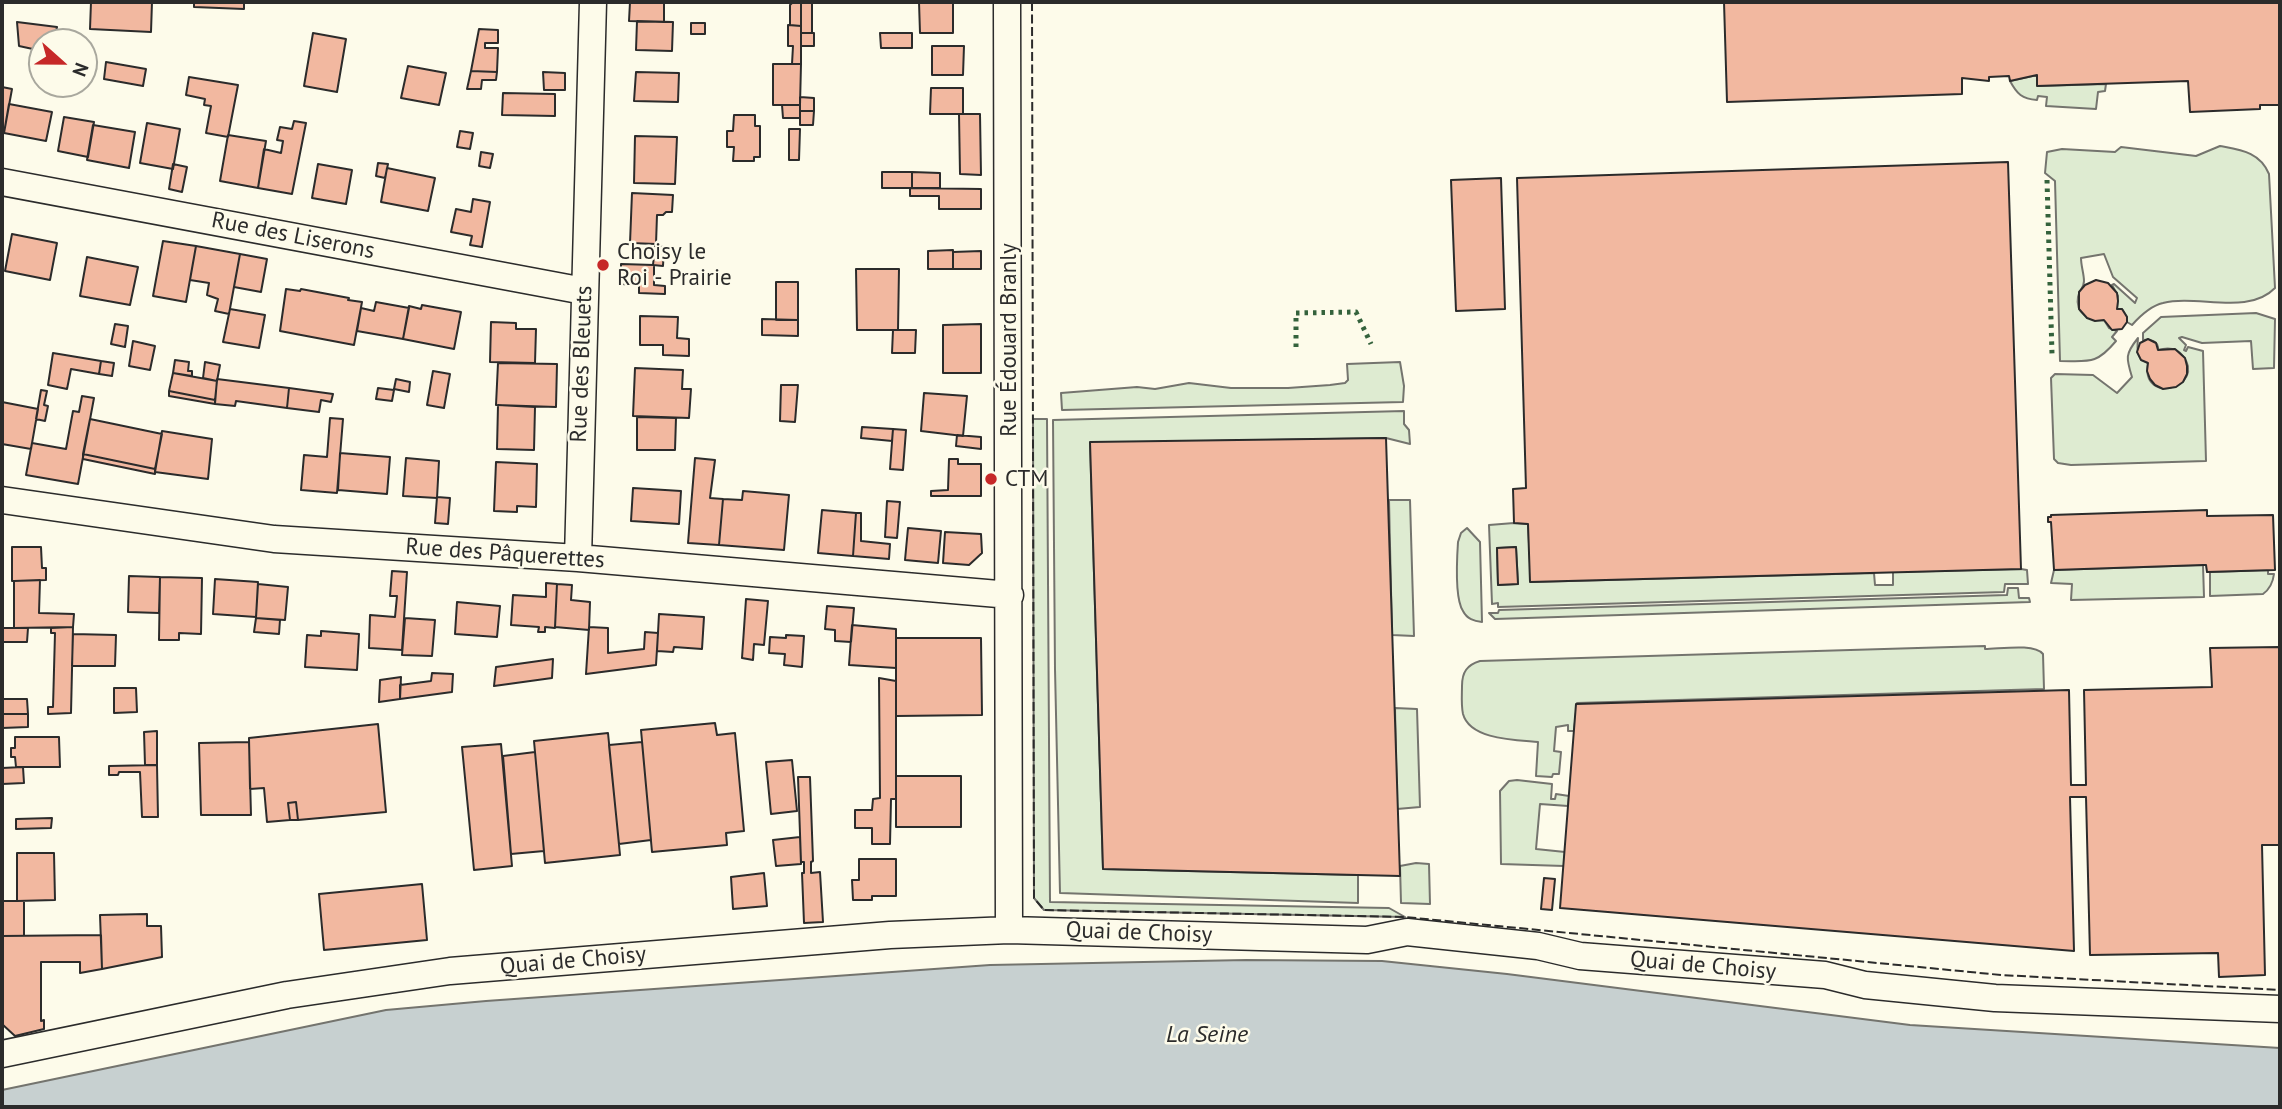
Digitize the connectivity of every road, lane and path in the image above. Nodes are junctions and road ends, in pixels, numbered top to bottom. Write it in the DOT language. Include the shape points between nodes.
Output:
graph roads {
  1 [pos="593,2"];
  2 [pos="1007,2"];
  3 [pos="2,182"];
  4 [pos="584,291"];
  5 [pos="2,500"];
  6 [pos="578,558"];
  7 [pos="1010,595"];
  8 [pos="1009,930"];
  9 [pos="2280,1009"];
  10 [pos="2,1054"];
  1 -- 4 [label="street, Rue des Bleuets"];
  2 -- 7 [label="street, Rue Édouard Branly"];
  3 -- 4 [label="street, Rue des Liserons"];
  4 -- 6 [label="street, Rue des Bleuets"];
  5 -- 6 [label="street, Rue des Pâquerettes" via="274,539"];
  6 -- 7 [label="street, Rue des Pâquerettes"];
  7 -- 8 [label="street, Rue Édouard Branly"];
  8 -- 9 [label="street, Quai de Choisy" via="1367,940 1407,932 1538,946 1580,956 1825,975 1866,985 1995,998"];
  8 -- 10 [label="street, Quai de Choisy" via="890,935 450,971 287,995"];
}
